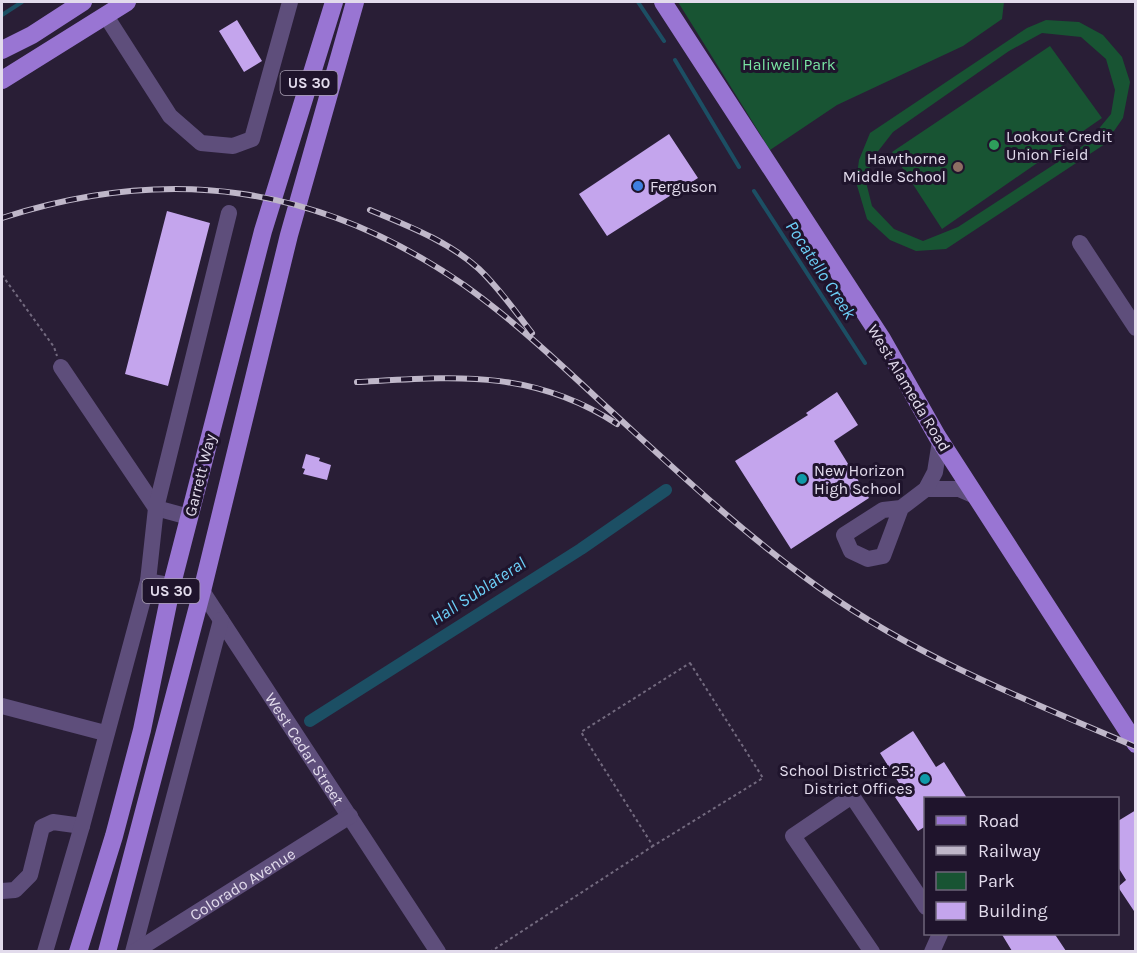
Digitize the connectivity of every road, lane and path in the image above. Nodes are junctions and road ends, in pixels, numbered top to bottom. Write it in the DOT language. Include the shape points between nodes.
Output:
graph roads {
  1 [pos="83,2"];
  2 [pos="127,2"];
  3 [pos="290,2"];
  4 [pos="334,2"];
  5 [pos="355,2"];
  6 [pos="663,2"];
  7 [pos="106,16"];
  8 [pos="32,35"];
  9 [pos="2,50"];
  10 [pos="45,54"];
  11 [pos="2,80"];
  12 [pos="230,213"];
  13 [pos="1080,243"];
  14 [pos="2,275"];
  15 [pos="1136,328"];
  16 [pos="61,367"];
  17 [pos="940,441"];
  18 [pos="926,489"];
  19 [pos="975,496"];
  20 [pos="156,508"];
  21 [pos="901,508"];
  22 [pos="189,517"];
  23 [pos="148,581"];
  24 [pos="172,584"];
  25 [pos="202,591"];
  26 [pos="221,620"];
  27 [pos="2,706"];
  28 [pos="105,733"];
  29 [pos="1136,744"];
  30 [pos="350,816"];
  31 [pos="82,826"];
  32 [pos="653,846"];
  33 [pos="2,891"];
  34 [pos="924,904"];
  35 [pos="939,935"];
  36 [pos="45,951"];
  37 [pos="78,951"];
  38 [pos="107,951"];
  39 [pos="133,951"];
  40 [pos="438,951"];
  41 [pos="490,951"];
  42 [pos="872,951"];
  43 [pos="932,951"];
  1 -- 8 [label="main road"];
  2 -- 7 [label="main road"];
  3 -- 7 [label="street" via="252,139 233,146 201,142 170,116"];
  4 -- 22 [label="main road, Garrett Way / US 30" via="263,231"];
  5 -- 25 [label="main road, Garrett Way / US 30" via="289,235"];
  6 -- 17 [label="main road, West Alameda Road" via="882,339"];
  7 -- 10 [label="main road"];
  8 -- 9 [label="main road"];
  8 -- 10 [label="main road"];
  10 -- 11 [label="main road"];
  12 -- 20 [label="street"];
  13 -- 15 [label="street"];
  14 -- 16 [label="path" via="54,347"];
  16 -- 20 [label="street"];
  17 -- 18 [label="street" via="935,472"];
  17 -- 19 [label="main road, West Alameda Road"];
  18 -- 19 [label="street" via="959,489"];
  18 -- 21 [label="street"];
  19 -- 29 [label="main road, West Alameda Road"];
  20 -- 22 [label="street"];
  20 -- 23 [label="street"];
  22 -- 24 [label="main road, Garrett Way / US 30"];
  23 -- 24 [label="street"];
  23 -- 28 [label="street"];
  24 -- 25 [label="street"];
  24 -- 37 [label="main road, Garrett Way / US 30" via="142,730"];
  25 -- 26 [label="street, West Cedar Street"];
  25 -- 38 [label="main road, Garrett Way / US 30"];
  26 -- 30 [label="street, West Cedar Street"];
  26 -- 39 [label="street"];
  27 -- 28 [label="street"];
  28 -- 31 [label="street"];
  30 -- 39 [label="street, Colorado Avenue"];
  30 -- 40 [label="street, West Cedar Street"];
  31 -- 33 [label="street" via="54,822 42,827 30,875 15,890"];
  31 -- 36 [label="street"];
  32 -- 32 [label="path" via="581,732 690,663 763,778"];
  32 -- 41 [label="path"];
  34 -- 42 [label="street" via="852,796 793,836"];
  35 -- 43 [label="street"];
}
